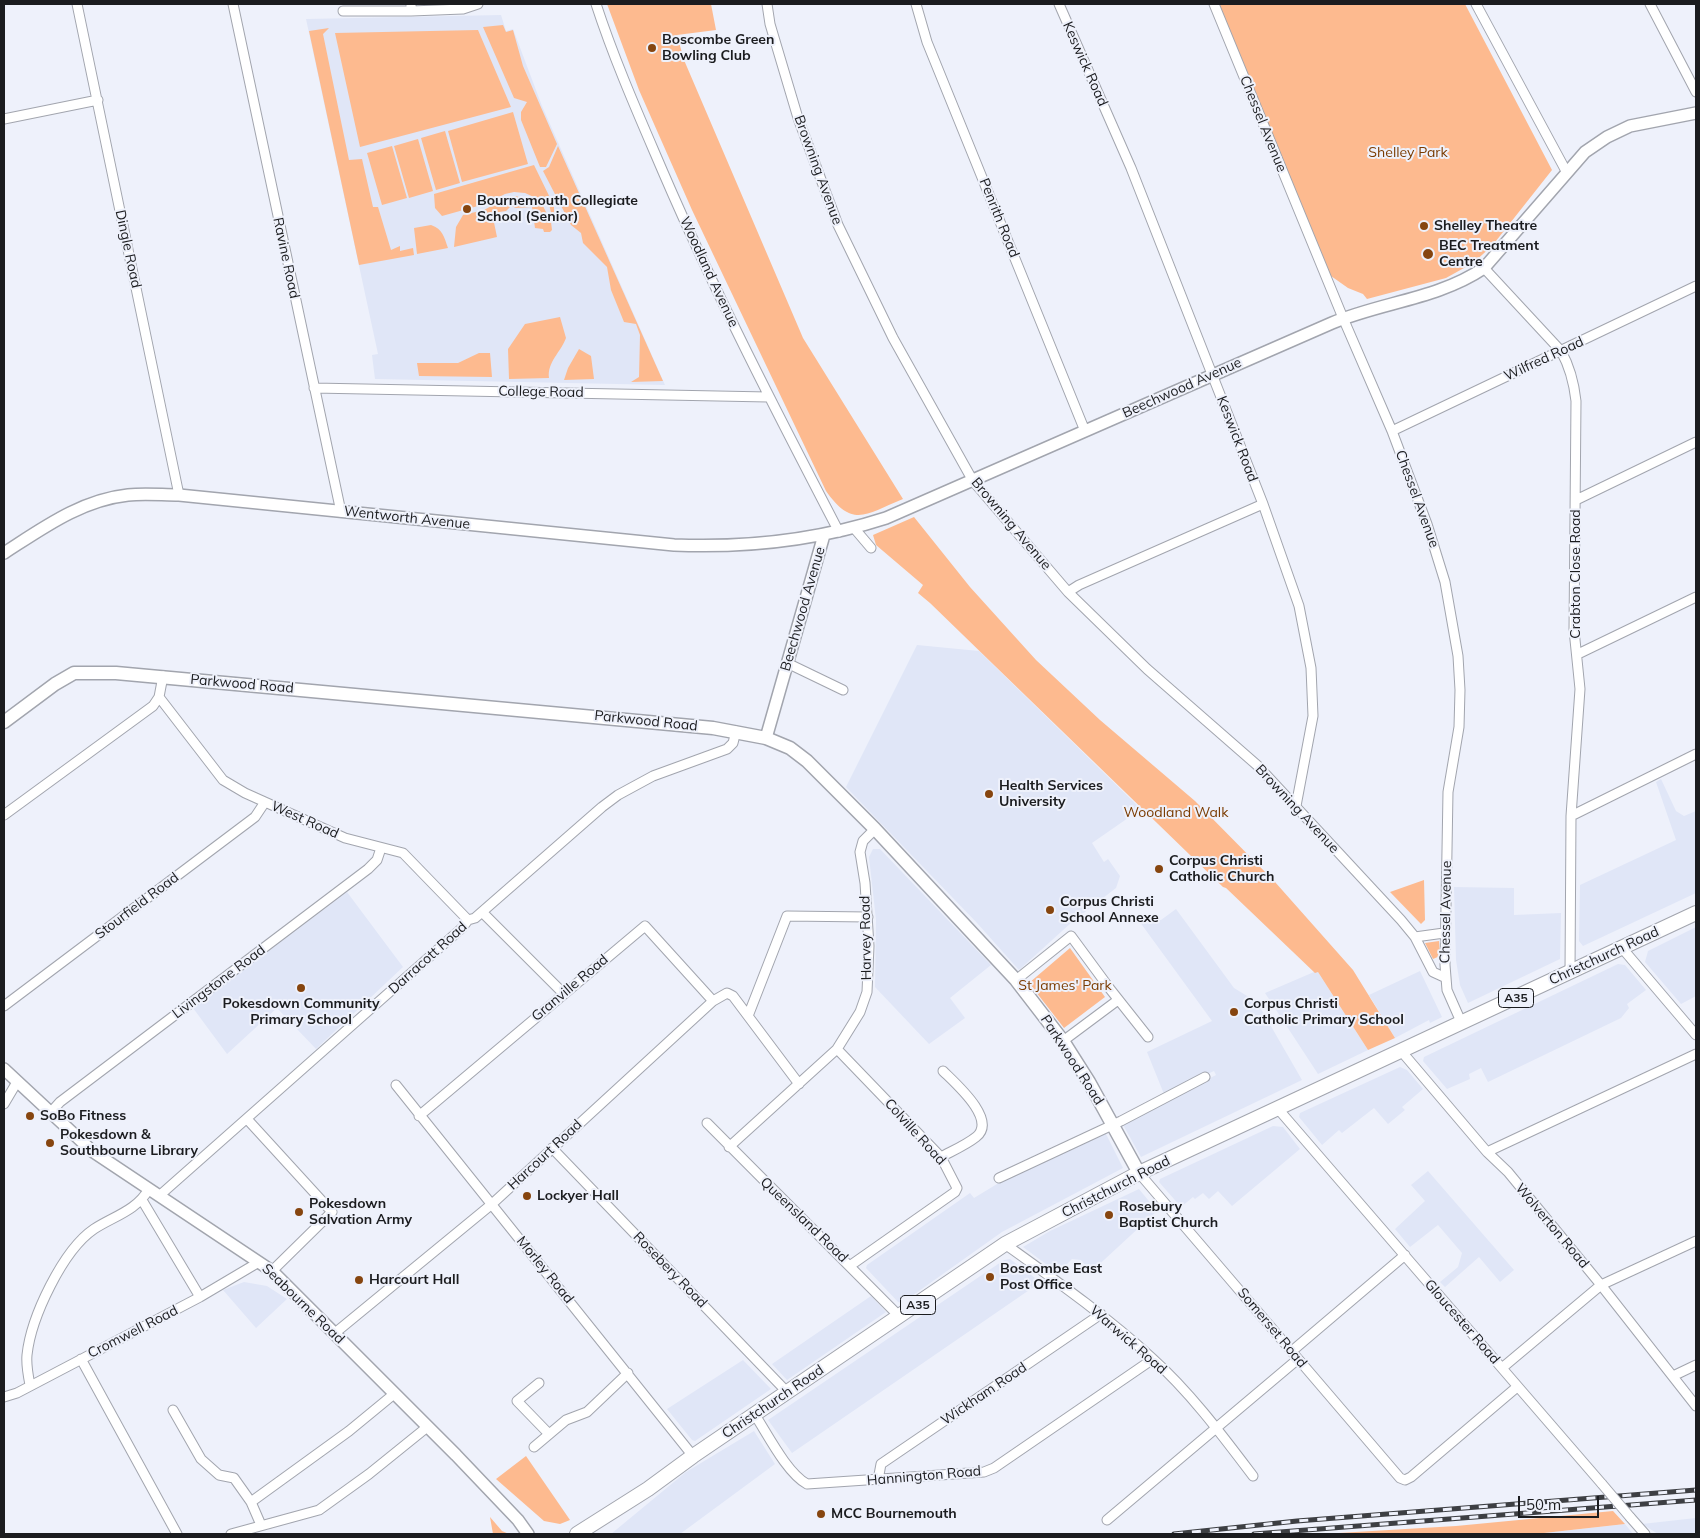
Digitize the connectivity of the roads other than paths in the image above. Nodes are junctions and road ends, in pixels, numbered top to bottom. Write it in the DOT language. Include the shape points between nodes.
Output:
graph roads {
  1 [pos="77,4"];
  2 [pos="232,4"];
  3 [pos="478,4"];
  4 [pos="596,4"];
  5 [pos="767,4"];
  6 [pos="916,4"];
  7 [pos="1059,4"];
  8 [pos="1214,4"];
  9 [pos="1476,4"];
  10 [pos="1650,4"];
  11 [pos="411,7"];
  12 [pos="343,11"];
  13 [pos="1696,92"];
  14 [pos="98,100"];
  15 [pos="1696,113"];
  16 [pos="4,119"];
  17 [pos="1566,171"];
  18 [pos="1484,268"];
  19 [pos="1696,286"];
  20 [pos="1343,318"];
  21 [pos="1561,351"];
  22 [pos="1212,374"];
  23 [pos="314,388"];
  24 [pos="768,397"];
  25 [pos="1085,431"];
  26 [pos="1392,431"];
  27 [pos="1696,442"];
  28 [pos="973,480"];
  29 [pos="179,495"];
  30 [pos="1576,500"];
  31 [pos="1263,504"];
  32 [pos="341,512"];
  33 [pos="854,528"];
  34 [pos="839,532"];
  35 [pos="824,535"];
  36 [pos="871,548"];
  37 [pos="4,553"];
  38 [pos="1068,592"];
  39 [pos="1696,597"];
  40 [pos="1578,654"];
  41 [pos="787,663"];
  42 [pos="163,676"];
  43 [pos="843,690"];
  44 [pos="159,697"];
  45 [pos="4,722"];
  46 [pos="736,731"];
  47 [pos="766,738"];
  48 [pos="1696,754"];
  49 [pos="265,802"];
  50 [pos="1296,806"];
  51 [pos="4,815"];
  52 [pos="1570,816"];
  53 [pos="875,829"];
  54 [pos="381,848"];
  55 [pos="482,912"];
  56 [pos="1696,913"];
  57 [pos="868,917"];
  58 [pos="468,920"];
  59 [pos="1444,933"];
  60 [pos="1415,937"];
  61 [pos="1622,948"];
  62 [pos="1570,972"];
  63 [pos="1446,978"];
  64 [pos="1016,980"];
  65 [pos="563,993"];
  66 [pos="1118,1000"];
  67 [pos="713,1001"];
  68 [pos="4,1006"];
  69 [pos="748,1016"];
  70 [pos="1462,1024"];
  71 [pos="1696,1035"];
  72 [pos="1148,1037"];
  73 [pos="1063,1041"];
  74 [pos="837,1049"];
  75 [pos="1402,1052"];
  76 [pos="1696,1054"];
  77 [pos="4,1069"];
  78 [pos="943,1071"];
  79 [pos="1205,1078"];
  80 [pos="17,1082"];
  81 [pos="799,1084"];
  82 [pos="396,1086"];
  83 [pos="4,1104"];
  84 [pos="1279,1110"];
  85 [pos="51,1112"];
  86 [pos="420,1116"];
  87 [pos="247,1119"];
  88 [pos="707,1123"];
  89 [pos="1112,1124"];
  90 [pos="729,1146"];
  91 [pos="552,1148"];
  92 [pos="1487,1152"];
  93 [pos="941,1157"];
  94 [pos="1139,1173"];
  95 [pos="999,1178"];
  96 [pos="149,1189"];
  97 [pos="159,1196"];
  98 [pos="142,1200"];
  99 [pos="492,1204"];
  100 [pos="1696,1241"];
  101 [pos="1005,1244"];
  102 [pos="1405,1255"];
  103 [pos="259,1262"];
  104 [pos="851,1265"];
  105 [pos="272,1271"];
  106 [pos="1601,1285"];
  107 [pos="200,1297"];
  108 [pos="1101,1314"];
  109 [pos="900,1317"];
  110 [pos="335,1333"];
  111 [pos="1295,1355"];
  112 [pos="81,1359"];
  113 [pos="1153,1359"];
  114 [pos="1696,1365"];
  115 [pos="1502,1368"];
  116 [pos="628,1373"];
  117 [pos="1673,1376"];
  118 [pos="539,1383"];
  119 [pos="30,1385"];
  120 [pos="1517,1387"];
  121 [pos="788,1392"];
  122 [pos="394,1394"];
  123 [pos="4,1397"];
  124 [pos="1696,1406"];
  125 [pos="174,1410"];
  126 [pos="755,1415"];
  127 [pos="1216,1427"];
  128 [pos="426,1428"];
  129 [pos="549,1434"];
  130 [pos="534,1446"];
  131 [pos="693,1456"];
  132 [pos="1253,1476"];
  133 [pos="878,1480"];
  134 [pos="252,1502"];
  135 [pos="1107,1520"];
  136 [pos="261,1525"];
  137 [pos="177,1534"];
  138 [pos="231,1534"];
  139 [pos="528,1534"];
  140 [pos="577,1534"];
  141 [pos="1644,1534"];
  1 -- 14 [label="street, Dingle Road"];
  2 -- 23 [label="street, Ravine Road"];
  3 -- 11 [label="street" via="463,9"];
  4 -- 24 [label="street, Woodland Avenue" via="623,81 685,223"];
  5 -- 28 [label="street, Browning Avenue" via="798,118 838,225 893,338"];
  6 -- 25 [label="street, Penrith Road" via="927,42"];
  7 -- 22 [label="street, Keswick Road" via="1131,168"];
  8 -- 20 [label="street, Chessel Avenue"];
  9 -- 17 [label="street"];
  10 -- 13 [label="street"];
  11 -- 12 [label="street"];
  14 -- 16 [label="street"];
  14 -- 29 [label="street, Dingle Road"];
  15 -- 17 [label="street, Beechwood Avenue" via="1630,126 1585,152"];
  17 -- 18 [label="street, Beechwood Avenue"];
  18 -- 20 [label="street, Beechwood Avenue" via="1447,289"];
  18 -- 21 [label="street, Crabton Close Road"];
  19 -- 21 [label="street, Wilfred Road"];
  20 -- 22 [label="street, Beechwood Avenue"];
  20 -- 26 [label="street, Chessel Avenue"];
  21 -- 26 [label="street, Wilfred Road"];
  21 -- 30 [label="street, Crabton Close Road" via="1568,362 1576,401"];
  22 -- 25 [label="street, Beechwood Avenue"];
  22 -- 31 [label="street, Keswick Road"];
  23 -- 24 [label="street, College Road"];
  23 -- 32 [label="street, Ravine Road"];
  24 -- 34 [label="street, Woodland Avenue"];
  25 -- 28 [label="street, Beechwood Avenue"];
  26 -- 59 [label="street, Chessel Avenue" via="1445,582 1458,656 1459,727 1448,792"];
  27 -- 30 [label="street"];
  28 -- 33 [label="street, Beechwood Avenue" via="886,518"];
  28 -- 38 [label="street, Browning Avenue"];
  29 -- 32 [label="street, Wentworth Avenue"];
  29 -- 37 [label="street, Wentworth Avenue" via="129,494 93,502 52,522"];
  30 -- 40 [label="street, Crabton Close Road" via="1574,630"];
  31 -- 38 [label="street"];
  31 -- 50 [label="street, Keswick Road" via="1299,606 1312,668 1313,716"];
  32 -- 35 [label="street, Wentworth Avenue" via="710,546"];
  33 -- 34 [label="street, Beechwood Avenue"];
  33 -- 36 [label="street"];
  34 -- 35 [label="street, Beechwood Avenue"];
  35 -- 41 [label="street, Beechwood Avenue"];
  38 -- 50 [label="street, Browning Avenue" via="1147,669 1258,766"];
  39 -- 40 [label="street"];
  40 -- 52 [label="street, Crabton Close Road" via="1580,690"];
  41 -- 43 [label="street"];
  41 -- 47 [label="street, Beechwood Avenue"];
  42 -- 44 [label="street"];
  42 -- 45 [label="main road, Parkwood Road" via="74,673"];
  42 -- 46 [label="main road, Parkwood Road"];
  44 -- 49 [label="street, West Road" via="224,780"];
  44 -- 51 [label="street" via="153,706"];
  46 -- 47 [label="main road, Parkwood Road"];
  46 -- 55 [label="street, Darracott Road" via="733,743 727,749 653,776 618,795"];
  47 -- 53 [label="main road, Parkwood Road" via="790,748 807,761"];
  48 -- 52 [label="street"];
  49 -- 54 [label="street, West Road" via="345,838"];
  49 -- 68 [label="street, Stourfield Road" via="255,817"];
  50 -- 60 [label="street, Browning Avenue"];
  52 -- 62 [label="street, Crabton Close Road"];
  53 -- 57 [label="street, Harvey Road" via="863,842 860,852"];
  53 -- 64 [label="main road, Parkwood Road"];
  54 -- 58 [label="street, West Road" via="403,853"];
  54 -- 85 [label="street, Livingstone Road" via="368,869"];
  55 -- 58 [label="street, Darracott Road"];
  55 -- 65 [label="street"];
  56 -- 61 [label="main road, Christchurch Road / A35"];
  57 -- 69 [label="street" via="787,916"];
  57 -- 74 [label="street, Harvey Road" via="867,992 854,1025"];
  58 -- 87 [label="street, Darracott Road"];
  59 -- 60 [label="street"];
  59 -- 63 [label="street, Chessel Avenue"];
  60 -- 63 [label="street, Browning Avenue" via="1433,972"];
  61 -- 62 [label="main road, Christchurch Road / A35"];
  61 -- 71 [label="street"];
  62 -- 70 [label="main road, Christchurch Road / A35"];
  63 -- 70 [label="street, Chessel Avenue" via="1447,990"];
  64 -- 66 [label="street" via="1072,936"];
  64 -- 73 [label="main road, Parkwood Road"];
  65 -- 67 [label="street, Granville Road" via="645,926"];
  65 -- 86 [label="street, Granville Road"];
  66 -- 72 [label="street"];
  66 -- 73 [label="street"];
  67 -- 69 [label="street" via="727,993"];
  67 -- 91 [label="street, Harcourt Road"];
  69 -- 81 [label="street"];
  70 -- 75 [label="main road, Christchurch Road / A35"];
  73 -- 89 [label="main road, Parkwood Road"];
  74 -- 81 [label="street, Harvey Road"];
  74 -- 93 [label="street, Colville Road"];
  75 -- 84 [label="main road, Christchurch Road / A35"];
  75 -- 92 [label="street, Wolverton Road"];
  76 -- 92 [label="street"];
  77 -- 80 [label="street, Seabourne Road"];
  78 -- 93 [label="street" via="965,1093 981,1116 982,1127 977,1137"];
  79 -- 89 [label="street"];
  80 -- 83 [label="street"];
  80 -- 85 [label="street, Seabourne Road"];
  81 -- 90 [label="street, Harvey Road"];
  82 -- 86 [label="street, Morley Road"];
  84 -- 94 [label="main road, Christchurch Road / A35"];
  84 -- 102 [label="street, Gloucester Road"];
  85 -- 96 [label="street, Seabourne Road" via="92,1151"];
  86 -- 99 [label="street, Morley Road"];
  87 -- 97 [label="street, Darracott Road"];
  87 -- 105 [label="street" via="332,1212"];
  88 -- 90 [label="street, Queensland Road"];
  89 -- 94 [label="main road, Parkwood Road"];
  89 -- 95 [label="street"];
  90 -- 104 [label="street, Queensland Road"];
  91 -- 99 [label="street, Harcourt Road"];
  91 -- 121 [label="street, Rosebery Road"];
  92 -- 106 [label="street, Wolverton Road" via="1508,1172"];
  93 -- 104 [label="street, Colville Road" via="956,1184 955,1192"];
  94 -- 101 [label="main road, Christchurch Road / A35"];
  94 -- 111 [label="street, Somerset Road"];
  96 -- 97 [label="street, Seabourne Road"];
  96 -- 98 [label="street"];
  97 -- 103 [label="street, Seabourne Road"];
  98 -- 107 [label="street"];
  98 -- 119 [label="street" via="94,1230 62,1263 40,1312 28,1350 26,1362"];
  99 -- 110 [label="street, Harcourt Road"];
  99 -- 116 [label="street, Morley Road"];
  100 -- 106 [label="street"];
  101 -- 108 [label="street, Warwick Road"];
  101 -- 109 [label="main road, Christchurch Road / A35"];
  102 -- 111 [label="street"];
  102 -- 115 [label="street, Gloucester Road"];
  103 -- 105 [label="street, Seabourne Road"];
  103 -- 107 [label="street, Cromwell Road"];
  104 -- 109 [label="street, Queensland Road"];
  105 -- 110 [label="street, Seabourne Road"];
  106 -- 115 [label="street"];
  106 -- 117 [label="street, Wolverton Road"];
  107 -- 112 [label="street, Cromwell Road"];
  108 -- 113 [label="street, Warwick Road"];
  108 -- 133 [label="street, Wickham Road" via="881,1464"];
  109 -- 121 [label="main road, Christchurch Road / A35"];
  110 -- 122 [label="street, Seabourne Road"];
  111 -- 120 [label="street, Somerset Road" via="1400,1478 1406,1480"];
  111 -- 127 [label="street"];
  112 -- 119 [label="street, Cromwell Road"];
  112 -- 137 [label="street"];
  113 -- 127 [label="street, Warwick Road"];
  113 -- 133 [label="street, Hannington Road" via="989,1471"];
  114 -- 117 [label="street"];
  115 -- 120 [label="street, Gloucester Road"];
  116 -- 129 [label="street" via="587,1412 566,1420"];
  116 -- 131 [label="street, Morley Road"];
  117 -- 124 [label="street, Wolverton Road"];
  118 -- 129 [label="street" via="516,1401"];
  119 -- 123 [label="street, Cromwell Road"];
  120 -- 141 [label="street, Gloucester Road, bridge"];
  121 -- 126 [label="main road, Christchurch Road / A35"];
  122 -- 128 [label="street, Seabourne Road"];
  122 -- 134 [label="street"];
  125 -- 134 [label="street" via="201,1459 219,1476 234,1478"];
  126 -- 131 [label="main road, Christchurch Road / A35"];
  126 -- 133 [label="street, Hannington Road" via="785,1461 807,1484"];
  127 -- 132 [label="street, Warwick Road"];
  127 -- 135 [label="street"];
  128 -- 136 [label="street" via="319,1510"];
  128 -- 139 [label="street, Seabourne Road" via="518,1520"];
  129 -- 130 [label="street"];
  131 -- 140 [label="main road, Christchurch Road / A35"];
  134 -- 136 [label="street"];
  136 -- 138 [label="street"];
}
